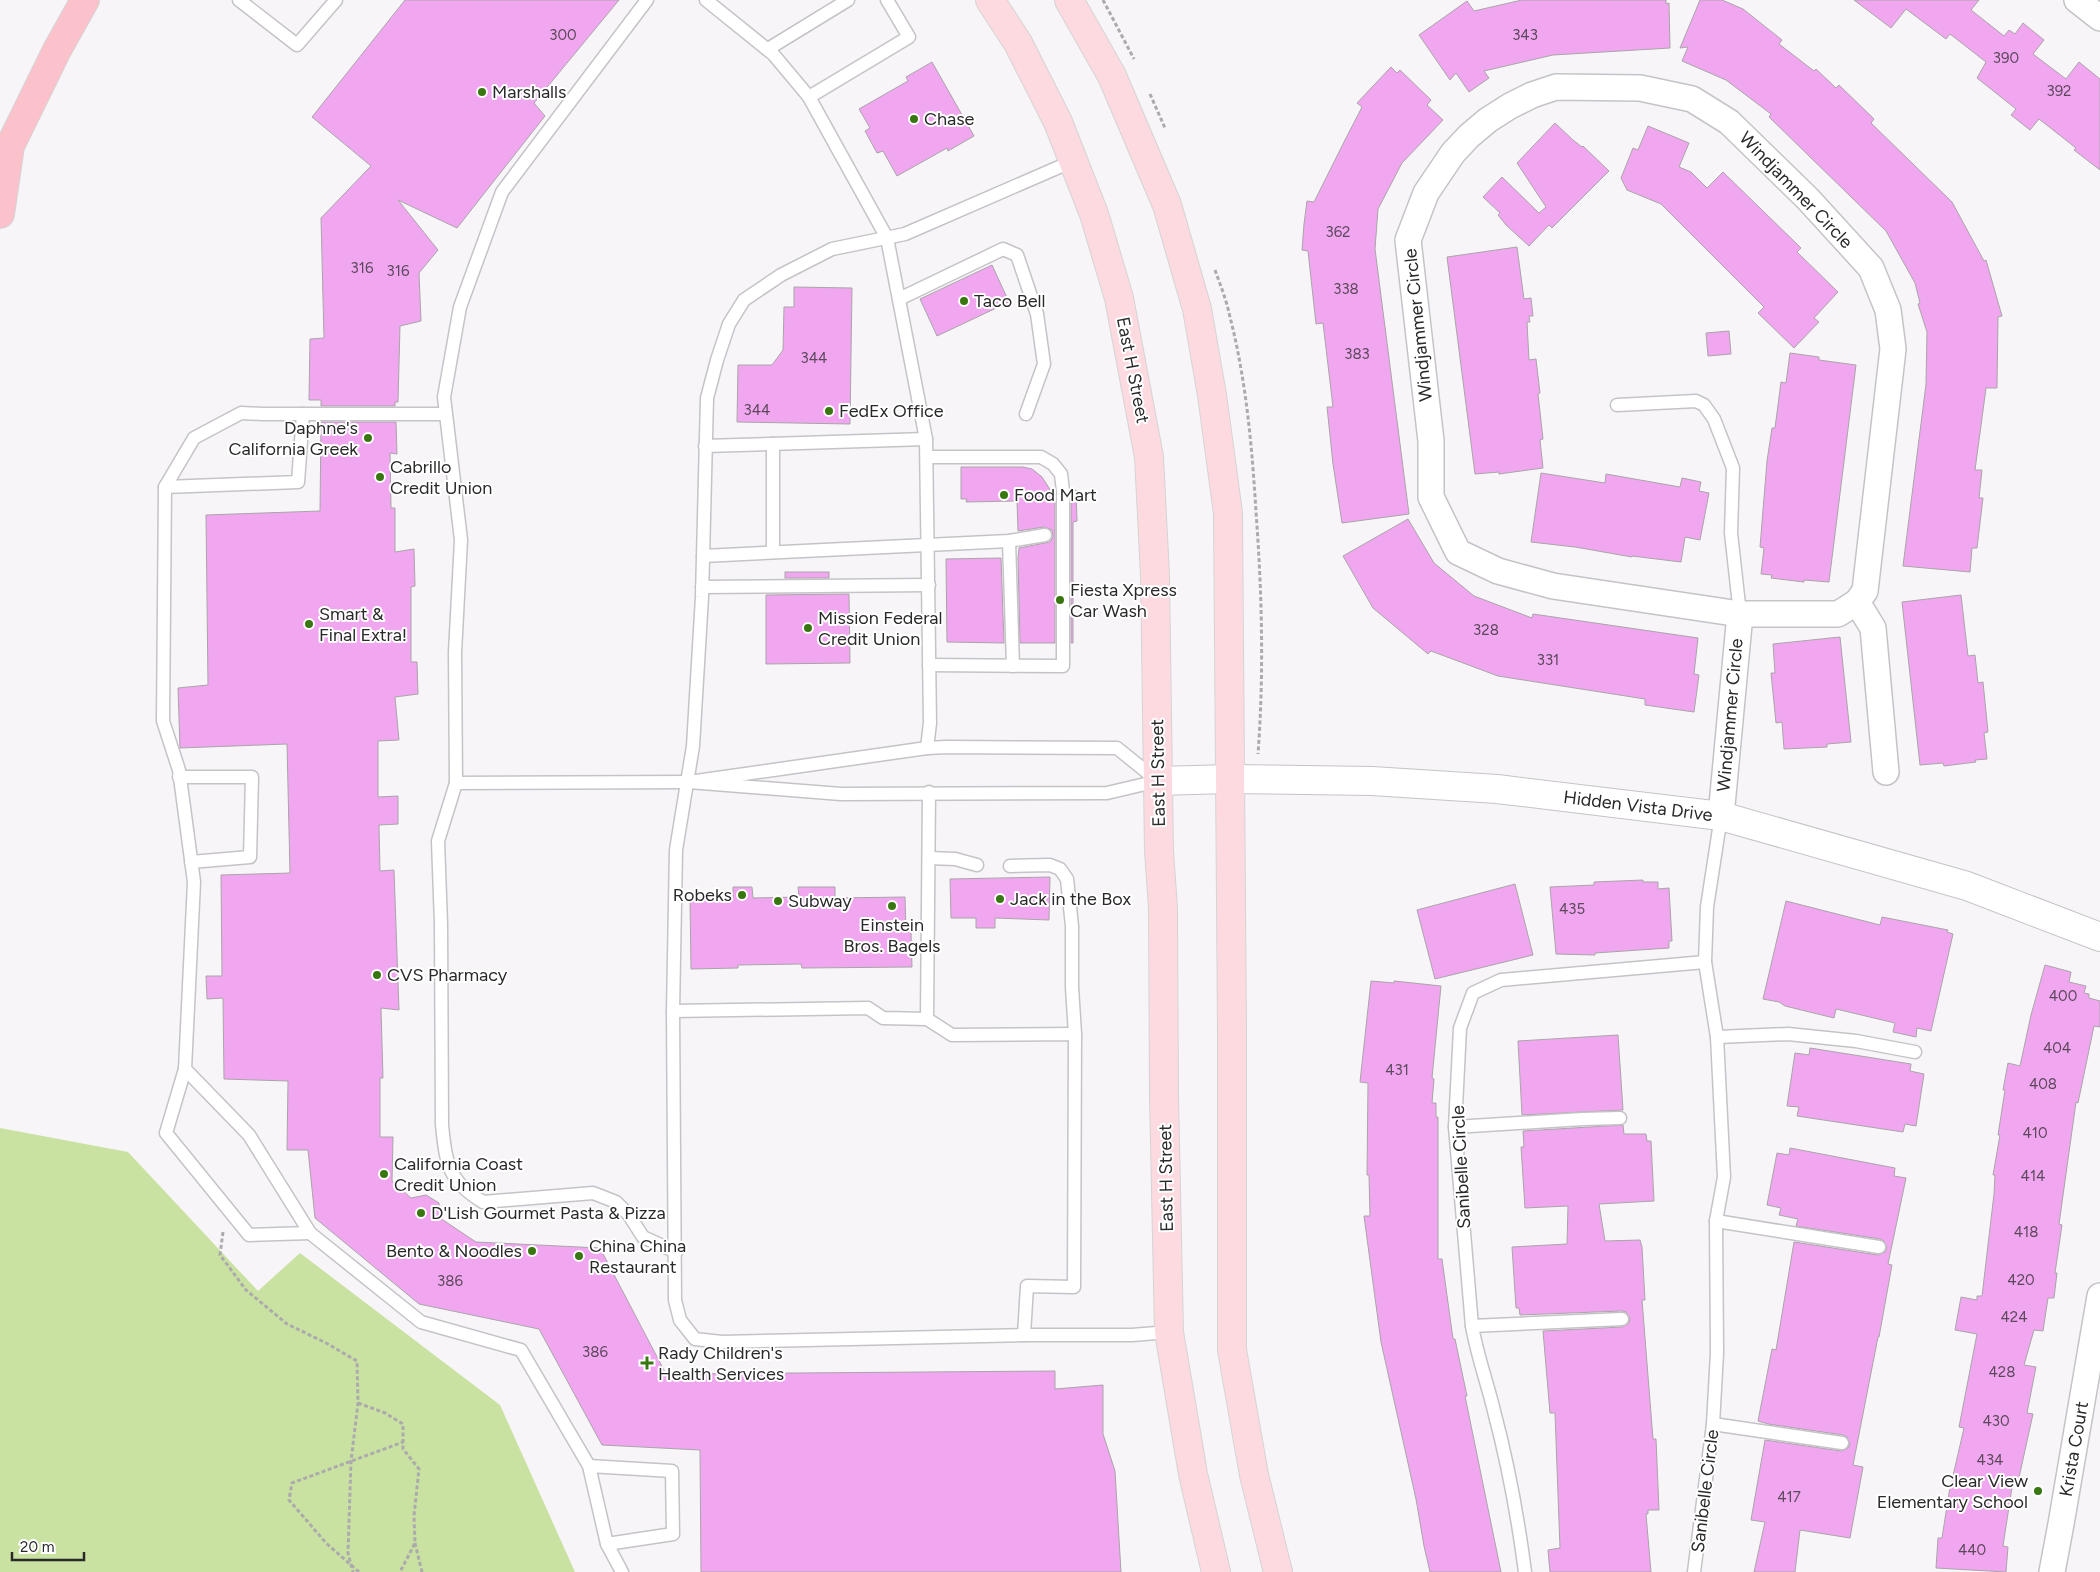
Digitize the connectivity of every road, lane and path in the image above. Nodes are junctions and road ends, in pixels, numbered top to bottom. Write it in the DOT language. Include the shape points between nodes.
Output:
graph roads {
  1 [pos="85,0"];
  2 [pos="238,0"];
  3 [pos="336,0"];
  4 [pos="647,0"];
  5 [pos="706,0"];
  6 [pos="848,0"];
  7 [pos="887,0"];
  8 [pos="990,0"];
  9 [pos="1069,0"];
  10 [pos="2077,0"];
  11 [pos="2100,18"];
  12 [pos="768,49"];
  13 [pos="809,97"];
  14 [pos="1073,161"];
  15 [pos="0,214"];
  16 [pos="887,238"];
  17 [pos="899,299"];
  18 [pos="1617,406"];
  19 [pos="303,414"];
  20 [pos="445,414"];
  21 [pos="1026,414"];
  22 [pos="926,438"];
  23 [pos="774,444"];
  24 [pos="705,446"];
  25 [pos="927,457"];
  26 [pos="165,487"];
  27 [pos="1045,535"];
  28 [pos="1009,541"];
  29 [pos="928,543"];
  30 [pos="773,552"];
  31 [pos="703,556"];
  32 [pos="929,585"];
  33 [pos="702,587"];
  34 [pos="1857,602"];
  35 [pos="1740,614"];
  36 [pos="929,665"];
  37 [pos="1013,666"];
  38 [pos="927,748"];
  39 [pos="1886,772"];
  40 [pos="179,777"];
  41 [pos="1229,779"];
  42 [pos="1158,781"];
  43 [pos="688,782"];
  44 [pos="456,783"];
  45 [pos="929,792"];
  46 [pos="1721,816"];
  47 [pos="929,858"];
  48 [pos="191,862"];
  49 [pos="977,865"];
  50 [pos="1010,866"];
  51 [pos="2100,937"];
  52 [pos="1705,962"];
  53 [pos="673,1010"];
  54 [pos="927,1019"];
  55 [pos="1075,1034"];
  56 [pos="1717,1037"];
  57 [pos="1916,1052"];
  58 [pos="185,1069"];
  59 [pos="1620,1118"];
  60 [pos="1455,1127"];
  61 [pos="226,1207"];
  62 [pos="1716,1221"];
  63 [pos="310,1233"];
  64 [pos="1880,1248"];
  65 [pos="676,1252"];
  66 [pos="2100,1296"];
  67 [pos="1622,1319"];
  68 [pos="1472,1326"];
  69 [pos="1169,1332"];
  70 [pos="1024,1334"];
  71 [pos="358,1403"];
  72 [pos="1713,1424"];
  73 [pos="403,1442"];
  74 [pos="1842,1443"];
  75 [pos="350,1461"];
  76 [pos="590,1466"];
  77 [pos="415,1543"];
  78 [pos="607,1544"];
  79 [pos="350,1563"];
  80 [pos="353,1572"];
  81 [pos="359,1572"];
  82 [pos="400,1572"];
  83 [pos="422,1572"];
  84 [pos="622,1572"];
  85 [pos="1216,1572"];
  86 [pos="1278,1572"];
  87 [pos="1526,1572"];
  88 [pos="1694,1572"];
  89 [pos="2052,1572"];
  1 -- 15 [label="highway" via="10,146"];
  2 -- 3 [label="lane" via="297,45"];
  4 -- 20 [label="lane" via="502,192 460,307 444,397"];
  5 -- 12 [label="lane"];
  6 -- 12 [label="lane"];
  7 -- 13 [label="lane" via="909,37"];
  8 -- 14 [label="main road, East H Street" via="1018,43 1058,122"];
  9 -- 41 [label="main road" via="1112,76 1167,205 1197,309 1228,513"];
  10 -- 11 [label="street"];
  12 -- 13 [label="lane"];
  13 -- 16 [label="lane"];
  14 -- 16 [label="lane" via="904,234"];
  14 -- 42 [label="main road, East H Street" via="1094,214 1119,298 1149,456 1155,576"];
  16 -- 17 [label="lane"];
  16 -- 24 [label="lane" via="832,249 781,275 744,300 728,324 717,360 707,398"];
  17 -- 21 [label="lane" via="1003,249 1016,255 1037,314 1044,364"];
  17 -- 22 [label="lane"];
  18 -- 35 [label="lane" via="1696,401 1704,405 1714,419 1733,468 1731,533"];
  19 -- 20 [label="lane"];
  19 -- 26 [label="lane" via="241,413 194,438"];
  19 -- 26 [label="lane" via="298,482"];
  20 -- 44 [label="lane" via="461,540 455,652"];
  22 -- 23 [label="lane"];
  22 -- 25 [label="lane"];
  23 -- 24 [label="lane"];
  23 -- 30 [label="lane"];
  24 -- 31 [label="lane"];
  25 -- 29 [label="lane"];
  25 -- 37 [label="lane" via="1041,457 1061,474 1063,666"];
  26 -- 40 [label="lane" via="163,721"];
  27 -- 28 [label="lane"];
  28 -- 29 [label="lane"];
  28 -- 37 [label="lane"];
  29 -- 30 [label="lane"];
  29 -- 32 [label="lane"];
  30 -- 31 [label="lane"];
  31 -- 33 [label="lane"];
  32 -- 33 [label="lane"];
  32 -- 36 [label="lane"];
  33 -- 43 [label="lane"];
  34 -- 35 [label="street, Windjammer Circle" via="1838,614"];
  34 -- 35 [label="street, Windjammer Circle" via="1865,591 1894,349 1888,310 1871,268 1808,199 1729,122 1692,99 1640,88 1556,87 1532,95 1488,120 1452,153 1426,193 1408,240 1431,440 1431,496 1458,552 1498,571 1553,586"];
  34 -- 39 [label="street" via="1873,628"];
  35 -- 46 [label="street, Windjammer Circle"];
  36 -- 37 [label="lane"];
  36 -- 38 [label="lane"];
  38 -- 42 [label="lane" via="1117,748"];
  38 -- 43 [label="lane"];
  40 -- 48 [label="lane"];
  40 -- 48 [label="lane" via="252,776 250,857"];
  41 -- 42 [label="street, Hidden Vista Drive"];
  41 -- 46 [label="street, Hidden Vista Drive" via="1372,781 1497,788"];
  41 -- 86 [label="main road" via="1232,1350 1254,1476"];
  42 -- 45 [label="lane" via="1108,792"];
  42 -- 69 [label="main road, East H Street"];
  43 -- 44 [label="lane"];
  43 -- 45 [label="lane" via="841,794"];
  43 -- 53 [label="lane" via="676,850"];
  44 -- 65 [label="lane" via="438,841 442,1125 445,1154 454,1178 468,1194 483,1202 593,1193 616,1202 643,1237"];
  45 -- 47 [label="lane"];
  46 -- 51 [label="street, Hidden Vista Drive" via="1967,886"];
  46 -- 52 [label="lane, Sanibelle Circle" via="1707,908"];
  47 -- 49 [label="lane" via="955,859"];
  47 -- 54 [label="lane"];
  48 -- 58 [label="lane" via="194,882"];
  50 -- 55 [label="lane" via="1050,865 1060,869 1067,879 1072,926"];
  52 -- 56 [label="lane, Sanibelle Circle"];
  52 -- 60 [label="lane, Sanibelle Circle" via="1501,980 1473,993 1460,1028"];
  53 -- 54 [label="lane" via="868,1008 883,1018"];
  53 -- 65 [label="lane"];
  54 -- 55 [label="lane" via="952,1035"];
  55 -- 70 [label="lane" via="1074,1287 1027,1286"];
  56 -- 57 [label="lane" via="1788,1034 1856,1041"];
  56 -- 62 [label="lane, Sanibelle Circle" via="1724,1177"];
  58 -- 61 [label="lane" via="166,1133"];
  58 -- 63 [label="lane" via="249,1135"];
  59 -- 60 [label="lane"];
  60 -- 68 [label="lane, Sanibelle Circle"];
  61 -- 63 [label="lane" via="249,1236"];
  61 -- 71 [label="path" via="220,1255 246,1290 287,1324 357,1360"];
  62 -- 64 [label="lane"];
  62 -- 72 [label="lane, Sanibelle Circle"];
  63 -- 76 [label="lane" via="421,1322 521,1350"];
  65 -- 70 [label="lane" via="675,1300 680,1320 695,1339 722,1342"];
  66 -- 89 [label="street, Krista Court"];
  67 -- 68 [label="lane"];
  68 -- 87 [label="lane, Sanibelle Circle" via="1518,1514"];
  69 -- 70 [label="lane"];
  69 -- 85 [label="main road, East H Street" via="1193,1474"];
  71 -- 73 [label="path" via="403,1424"];
  71 -- 75 [label="path"];
  72 -- 74 [label="lane"];
  72 -- 88 [label="lane, Sanibelle Circle"];
  73 -- 75 [label="path"];
  73 -- 77 [label="path" via="403,1449 419,1469"];
  75 -- 79 [label="path"];
  75 -- 79 [label="path" via="292,1483 289,1500 326,1542"];
  76 -- 78 [label="lane"];
  76 -- 78 [label="lane" via="672,1471 673,1534"];
  77 -- 82 [label="path"];
  77 -- 83 [label="path"];
  78 -- 84 [label="lane"];
  79 -- 80 [label="path"];
  79 -- 81 [label="path"];
}
